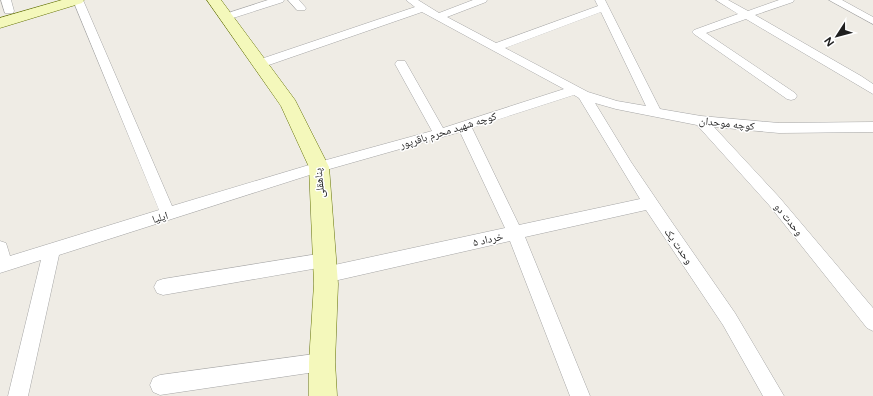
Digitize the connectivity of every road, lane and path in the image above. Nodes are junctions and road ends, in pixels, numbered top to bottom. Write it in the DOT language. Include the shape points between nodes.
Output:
graph roads {
  1 [pos="46,0"];
  2 [pos="78,0"];
  3 [pos="214,0"];
  4 [pos="279,0"];
  5 [pos="293,0"];
  6 [pos="411,0"];
  7 [pos="482,0"];
  8 [pos="721,0"];
  9 [pos="789,0"];
  10 [pos="834,0"];
  11 [pos="602,4"];
  12 [pos="5,8"];
  13 [pos="301,8"];
  14 [pos="423,8"];
  15 [pos="747,15"];
  16 [pos="226,17"];
  17 [pos="438,17"];
  18 [pos="873,22"];
  19 [pos="0,23"];
  20 [pos="497,47"];
  21 [pos="259,64"];
  22 [pos="401,64"];
  23 [pos="873,90"];
  24 [pos="580,93"];
  25 [pos="791,96"];
  26 [pos="656,113"];
  27 [pos="701,121"];
  28 [pos="464,126"];
  29 [pos="873,127"];
  30 [pos="440,134"];
  31 [pos="319,167"];
  32 [pos="650,203"];
  33 [pos="168,214"];
  34 [pos="515,233"];
  35 [pos="0,248"];
  36 [pos="52,250"];
  37 [pos="2,266"];
  38 [pos="325,268"];
  39 [pos="163,287"];
  40 [pos="873,322"];
  41 [pos="322,362"];
  42 [pos="160,385"];
  43 [pos="18,396"];
  44 [pos="323,396"];
  45 [pos="580,396"];
  46 [pos="774,396"];
  1 -- 12 [label="street"];
  2 -- 19 [label="street"];
  2 -- 33 [label="street"];
  3 -- 16 [label="street, پناهقلی"];
  4 -- 16 [label="street"];
  5 -- 13 [label="street"];
  6 -- 14 [label="street, کوچه موحدان"];
  7 -- 17 [label="street"];
  8 -- 15 [label="street"];
  9 -- 15 [label="street"];
  10 -- 18 [label="street"];
  11 -- 20 [label="street"];
  11 -- 26 [label="street"];
  14 -- 17 [label="street, کوچه موحدان"];
  14 -- 21 [label="street"];
  15 -- 23 [label="street"];
  15 -- 25 [label="street" via="698,32"];
  16 -- 21 [label="street, پناهقلی"];
  17 -- 20 [label="street, کوچه موحدان"];
  20 -- 24 [label="street, کوچه موحدان"];
  21 -- 31 [label="street, پناهقلی" via="290,104"];
  22 -- 30 [label="street"];
  24 -- 26 [label="street, کوچه موحدان" via="616,105"];
  24 -- 28 [label="street, کوچه شهید محرم باقرپور"];
  24 -- 32 [label="street, وحدت یک"];
  26 -- 27 [label="street, کوچه موحدان"];
  27 -- 29 [label="street, کوچه موحدان" via="779,128"];
  27 -- 40 [label="street, وحدت دو" via="774,201"];
  28 -- 30 [label="street, کوچه شهید محرم باقرپور"];
  28 -- 34 [label="street"];
  30 -- 31 [label="street, کوچه شهید محرم باقرپور"];
  31 -- 33 [label="street, ایلیا"];
  31 -- 38 [label="street, پناهقلی"];
  32 -- 34 [label="street, خرداد ۵"];
  32 -- 46 [label="street, وحدت یک" via="729,319"];
  33 -- 36 [label="street, ایلیا"];
  34 -- 38 [label="street, خرداد ۵"];
  34 -- 45 [label="street"];
  35 -- 37 [label="street"];
  36 -- 37 [label="street, ایلیا"];
  36 -- 43 [label="street"];
  38 -- 39 [label="street, خرداد ۵"];
  38 -- 41 [label="street, پناهقلی"];
  41 -- 42 [label="street"];
  41 -- 44 [label="street, پناهقلی"];
}
